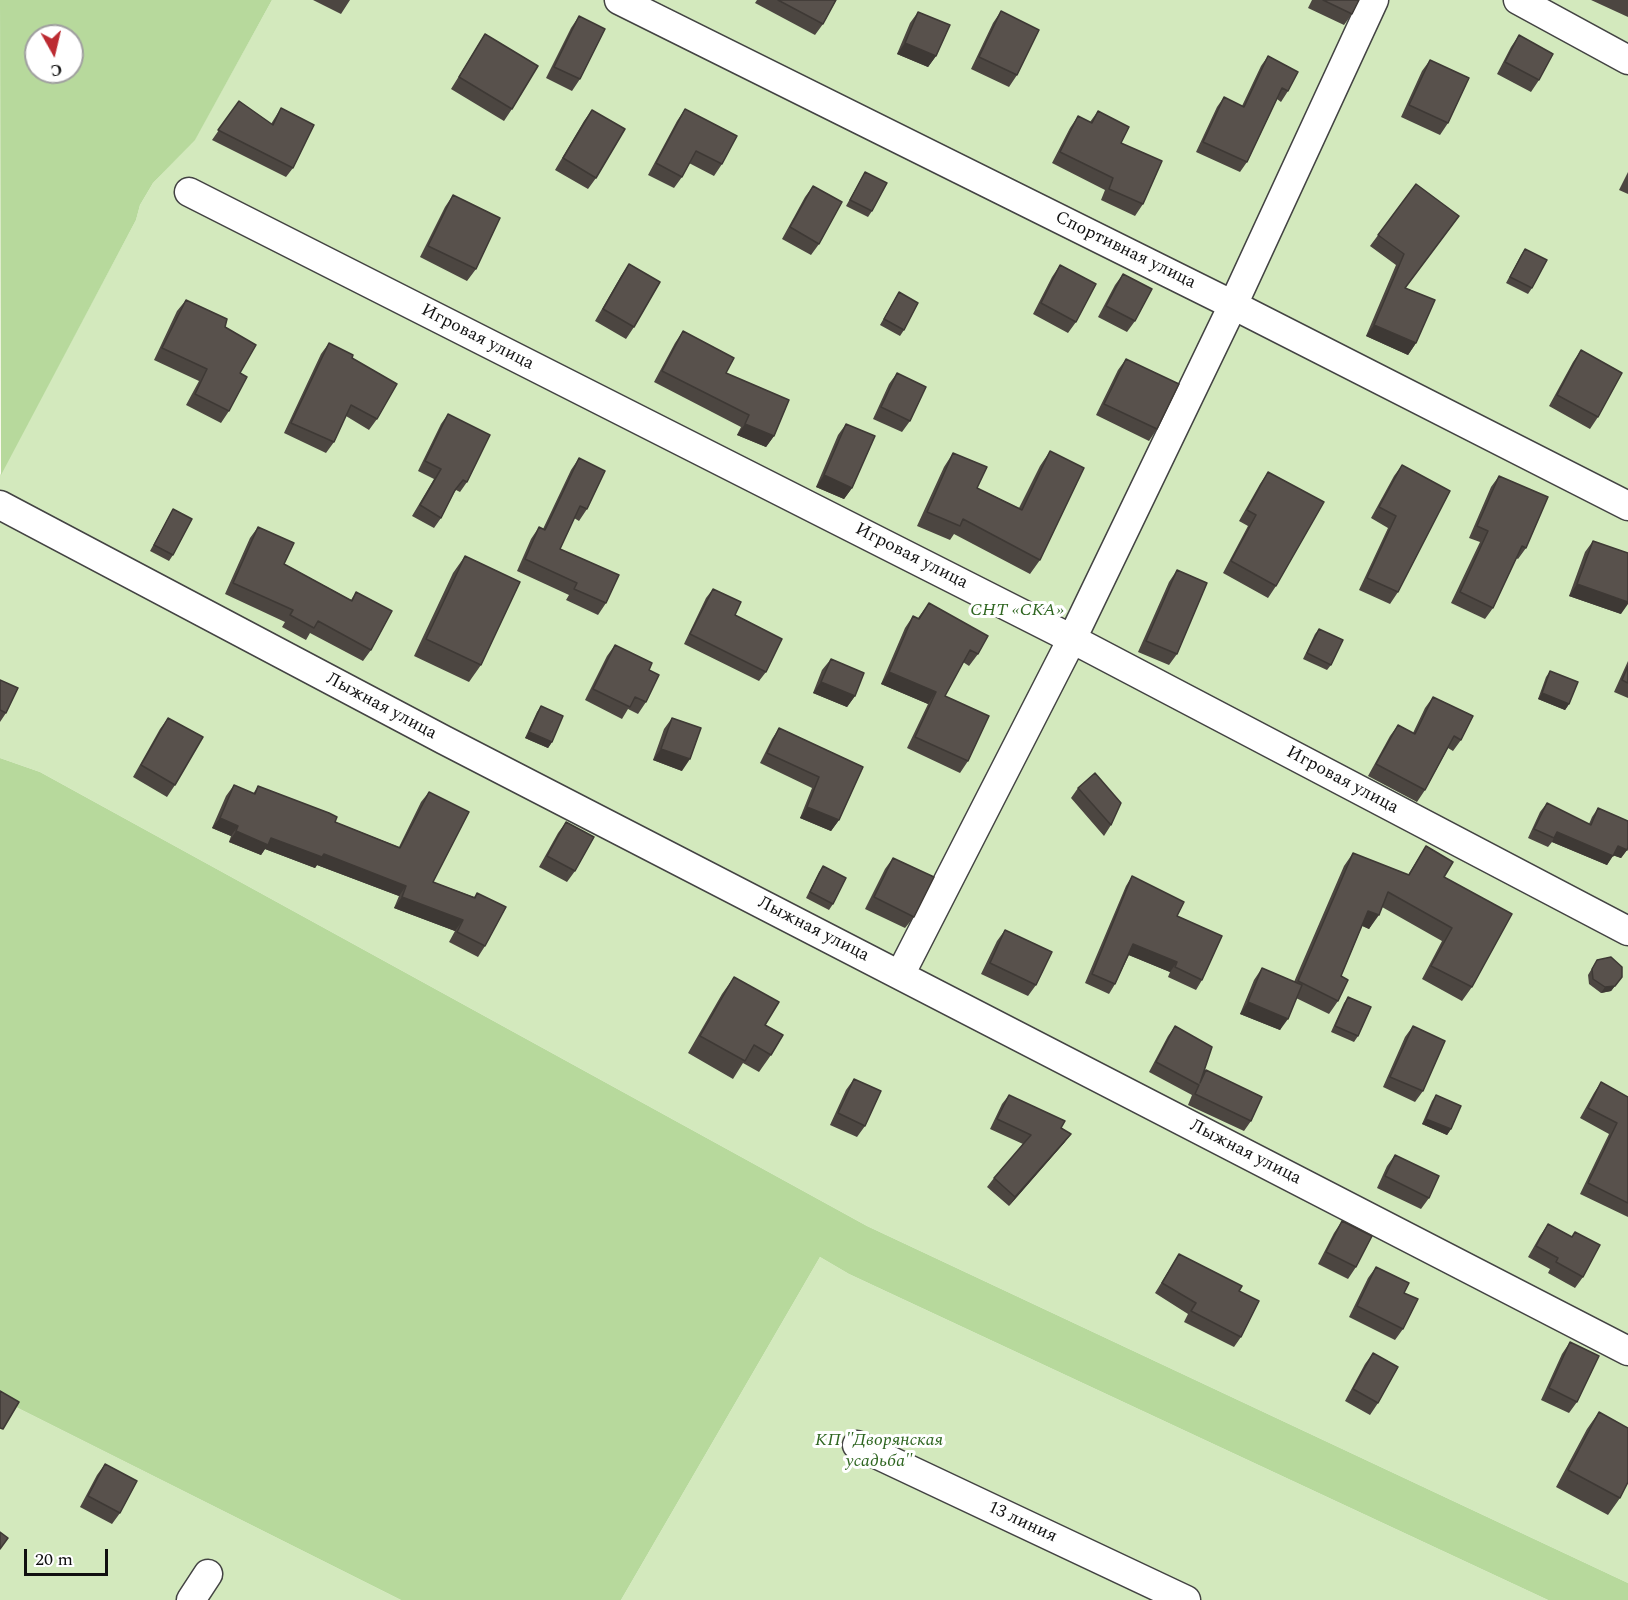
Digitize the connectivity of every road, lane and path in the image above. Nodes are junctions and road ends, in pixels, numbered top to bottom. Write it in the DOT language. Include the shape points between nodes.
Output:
graph roads {
  1 [pos="619,0"];
  2 [pos="1374,0"];
  3 [pos="1518,0"];
  4 [pos="1628,60"];
  5 [pos="189,192"];
  6 [pos="1233,305"];
  7 [pos="0,505"];
  8 [pos="1628,506"];
  9 [pos="1072,639"];
  10 [pos="1628,931"];
  11 [pos="900,975"];
  12 [pos="1628,1351"];
  13 [pos="857,1445"];
  14 [pos="208,1574"];
  15 [pos="191,1600"];
  16 [pos="1186,1600"];
  1 -- 6 [label="street, Спортивная улица"];
  2 -- 6 [label="street"];
  3 -- 4 [label="street"];
  5 -- 9 [label="street, Игровая улица"];
  6 -- 8 [label="street, Спортивная улица"];
  6 -- 9 [label="street"];
  7 -- 11 [label="street, Лыжная улица"];
  9 -- 10 [label="street, Игровая улица"];
  9 -- 11 [label="street"];
  11 -- 12 [label="street, Лыжная улица"];
  13 -- 16 [label="street, 13 линия"];
  14 -- 15 [label="street"];
}
